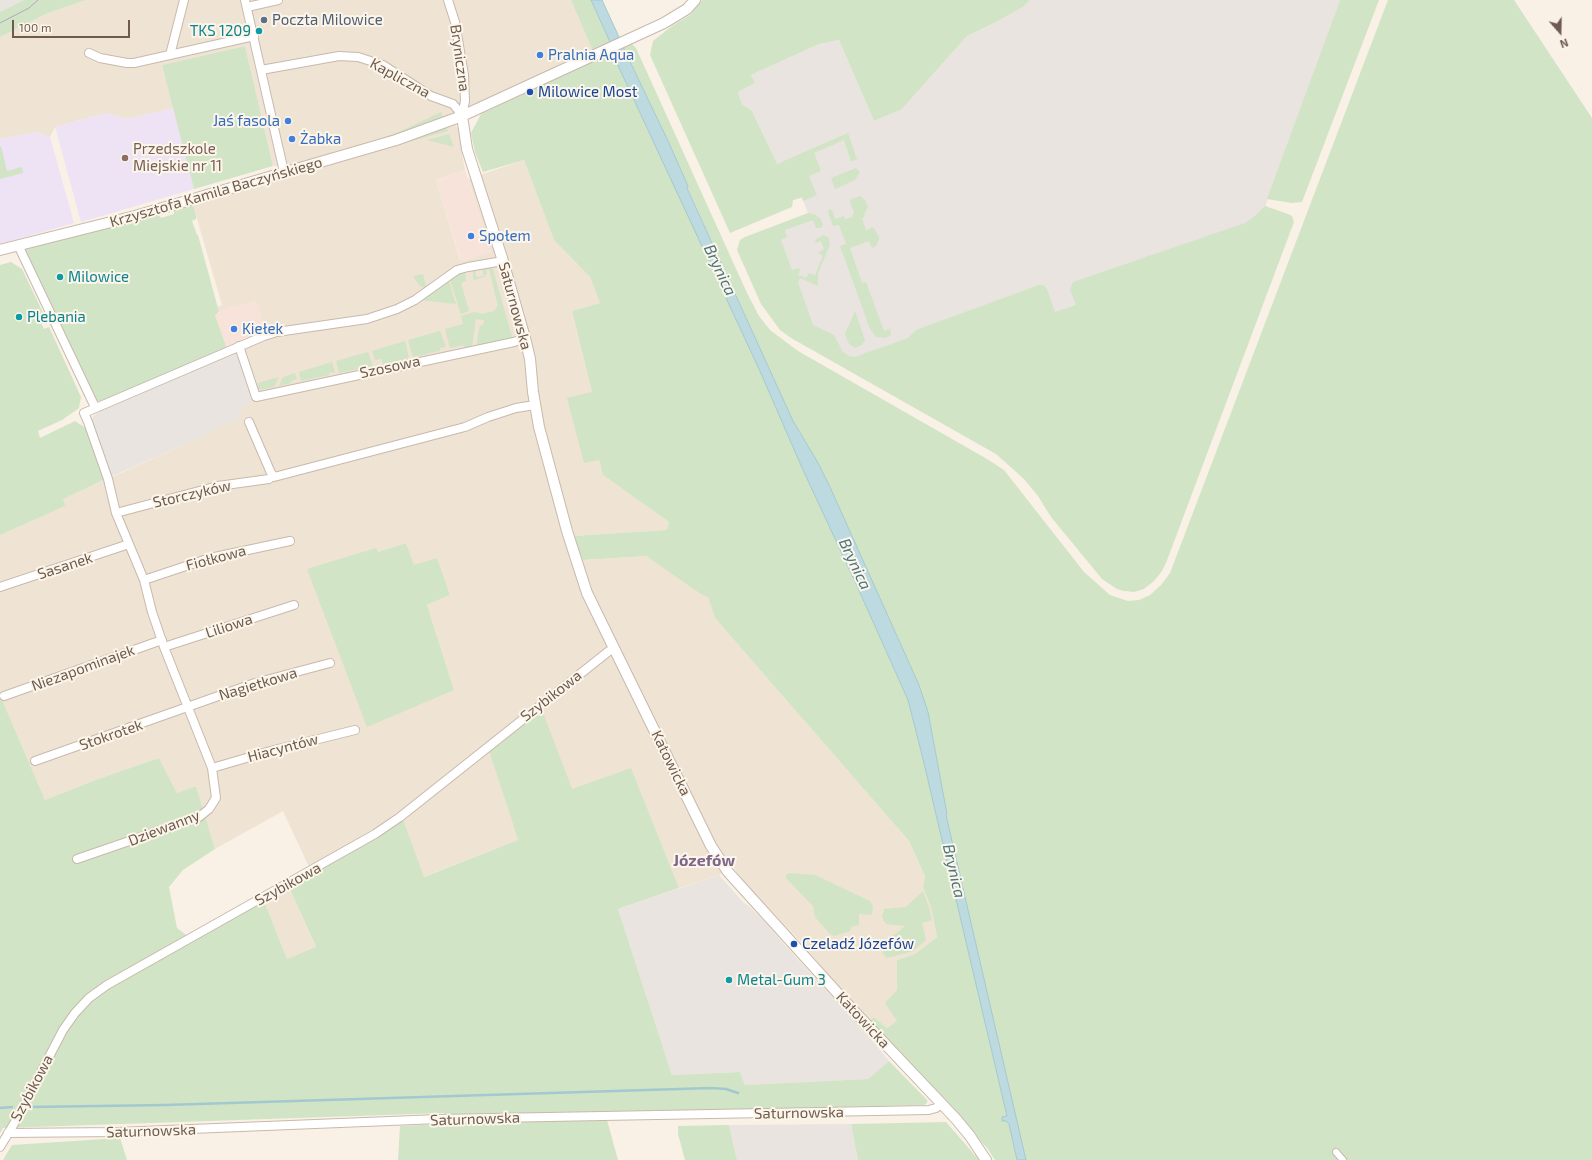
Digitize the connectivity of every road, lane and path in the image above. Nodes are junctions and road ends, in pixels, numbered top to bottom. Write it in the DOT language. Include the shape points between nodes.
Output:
graph roads {
  1 [pos="185,0"];
  2 [pos="278,0"];
  3 [pos="448,0"];
  4 [pos="695,0"];
  5 [pos="246,3"];
  6 [pos="254,36"];
  7 [pos="89,53"];
  8 [pos="170,55"];
  9 [pos="261,70"];
  10 [pos="462,116"];
  11 [pos="284,172"];
  12 [pos="18,245"];
  13 [pos="0,250"];
  14 [pos="503,261"];
  15 [pos="525,338"];
  16 [pos="239,346"];
  17 [pos="535,405"];
  18 [pos="95,407"];
  19 [pos="249,422"];
  20 [pos="272,478"];
  21 [pos="116,513"];
  22 [pos="290,541"];
  23 [pos="130,544"];
  24 [pos="144,580"];
  25 [pos="0,587"];
  26 [pos="294,605"];
  27 [pos="163,643"];
  28 [pos="614,649"];
  29 [pos="330,663"];
  30 [pos="4,696"];
  31 [pos="187,706"];
  32 [pos="355,730"];
  33 [pos="35,761"];
  34 [pos="212,768"];
  35 [pos="78,859"];
  36 [pos="941,1104"];
  37 [pos="8,1133"];
  38 [pos="0,1147"];
  39 [pos="1336,1152"];
  40 [pos="986,1160"];
  41 [pos="1343,1160"];
  1 -- 8 [label="street"];
  2 -- 5 [label="street"];
  3 -- 10 [label="street, Bryniczna" via="455,22 464,75 465,101"];
  4 -- 10 [label="street, Krzysztofa Kamila Baczyńskiego" via="674,18"];
  5 -- 6 [label="street"];
  6 -- 8 [label="street"];
  6 -- 9 [label="street"];
  7 -- 8 [label="street" via="100,58 127,63"];
  9 -- 10 [label="street, Kapliczna" via="339,56 358,57 383,65 431,96 453,104"];
  9 -- 11 [label="street"];
  10 -- 11 [label="street, Krzysztofa Kamila Baczyńskiego" via="396,140"];
  10 -- 14 [label="street, Saturnowska" via="467,149"];
  11 -- 12 [label="street, Krzysztofa Kamila Baczyńskiego" via="135,216"];
  12 -- 13 [label="street, Krzysztofa Kamila Baczyńskiego"];
  12 -- 18 [label="street"];
  14 -- 15 [label="street, Saturnowska"];
  14 -- 16 [label="street" via="457,270 415,300 367,319 277,332"];
  15 -- 16 [label="street, Szosowa" via="256,396"];
  15 -- 17 [label="street, Saturnowska"];
  16 -- 18 [label="street"];
  17 -- 20 [label="street" via="516,408 464,427"];
  17 -- 28 [label="street, Saturnowska" via="571,545 587,593"];
  18 -- 21 [label="street, Dziewanny" via="84,413 108,479"];
  19 -- 20 [label="street"];
  20 -- 21 [label="street, Storczyków" via="218,486"];
  21 -- 23 [label="street, Dziewanny"];
  22 -- 24 [label="street, Fiołkowa" via="210,558"];
  23 -- 24 [label="street, Dziewanny"];
  23 -- 25 [label="street, Sasanek"];
  24 -- 27 [label="street, Dziewanny"];
  26 -- 27 [label="street, Liliowa"];
  27 -- 30 [label="street, Niezapominajek"];
  27 -- 31 [label="street, Dziewanny"];
  28 -- 36 [label="street, Katowicka" via="712,846 728,872"];
  28 -- 37 [label="street, Szybikowa" via="608,651 375,834 89,998 75,1012 63,1030"];
  29 -- 31 [label="street, Nagietkowa" via="255,683"];
  31 -- 33 [label="street, Stokrotek" via="174,713"];
  31 -- 34 [label="street, Dziewanny"];
  32 -- 34 [label="street, Hiacyntów"];
  34 -- 35 [label="street, Dziewanny" via="216,798 209,809 199,817"];
  36 -- 37 [label="street, Saturnowska" via="929,1110 447,1119 118,1132"];
  36 -- 40 [label="street, Katowicka" via="970,1136"];
  37 -- 38 [label="street, Szybikowa"];
  39 -- 41 [label="street"];
}
